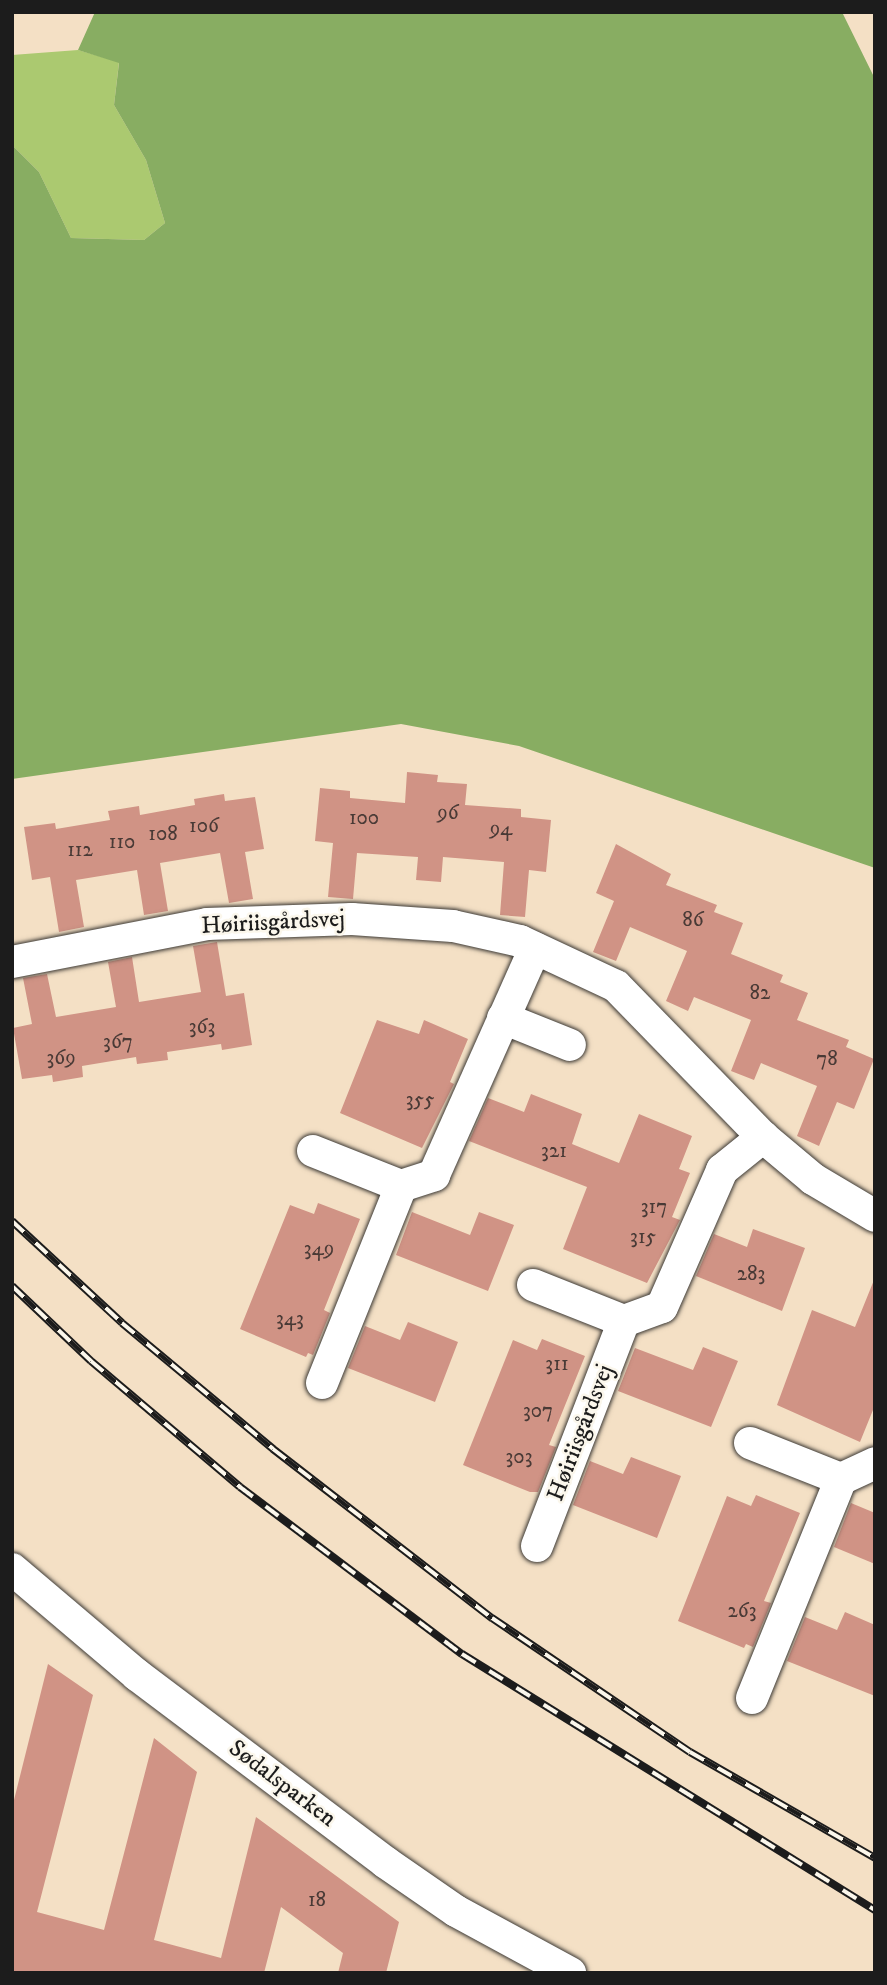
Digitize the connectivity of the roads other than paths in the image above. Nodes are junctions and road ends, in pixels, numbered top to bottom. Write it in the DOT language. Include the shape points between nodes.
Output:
graph roads {
  1 [pos="535,948"];
  2 [pos="12,962"];
  3 [pos="503,1018"];
  4 [pos="570,1045"];
  5 [pos="763,1138"];
  6 [pos="313,1152"];
  7 [pos="401,1186"];
  8 [pos="875,1216"];
  9 [pos="533,1285"];
  10 [pos="624,1321"];
  11 [pos="322,1383"];
  12 [pos="750,1443"];
  13 [pos="875,1462"];
  14 [pos="841,1479"];
  15 [pos="537,1546"];
  16 [pos="12,1569"];
  17 [pos="752,1698"];
  18 [pos="570,1973"];
  1 -- 2 [label="street, Høiriisgårdsvej" via="453,926 352,919 206,924"];
  1 -- 3 [label="street"];
  1 -- 5 [label="street, Høiriisgårdsvej" via="616,986"];
  3 -- 4 [label="street"];
  3 -- 7 [label="street" via="434,1175"];
  5 -- 8 [label="street, Høiriisgårdsvej" via="813,1179"];
  5 -- 10 [label="street" via="722,1170 662,1307"];
  6 -- 7 [label="street"];
  7 -- 11 [label="street"];
  9 -- 10 [label="street"];
  10 -- 15 [label="street, Høiriisgårdsvej"];
  12 -- 14 [label="street"];
  13 -- 14 [label="street"];
  14 -- 17 [label="street"];
  16 -- 18 [label="street, Sødalsparken" via="138,1675 385,1861 456,1911"];
}
